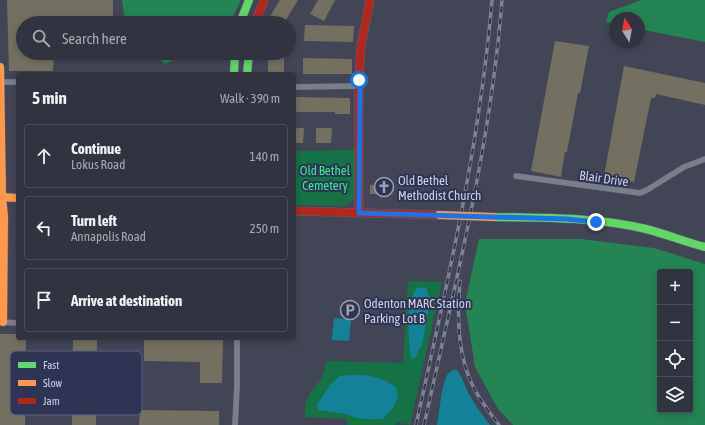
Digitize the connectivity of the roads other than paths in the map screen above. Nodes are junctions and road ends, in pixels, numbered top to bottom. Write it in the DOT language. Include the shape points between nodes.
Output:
graph roads {
  1 [pos="249,0"];
  2 [pos="264,0"];
  3 [pos="370,0"];
  4 [pos="243,16"];
  5 [pos="257,16"];
  6 [pos="235,60"];
  7 [pos="248,60"];
  8 [pos="0,67"];
  9 [pos="234,72"];
  10 [pos="247,72"];
  11 [pos="1,82"];
  12 [pos="16,82"];
  13 [pos="360,86"];
  14 [pos="296,87"];
  15 [pos="705,160"];
  16 [pos="516,176"];
  17 [pos="1,197"];
  18 [pos="16,198"];
  19 [pos="296,211"];
  20 [pos="359,213"];
  21 [pos="704,247"];
  22 [pos="2,322"];
  23 [pos="16,323"];
  24 [pos="237,340"];
  25 [pos="235,425"];
  1 -- 4 [label="street"];
  2 -- 5 [label="street"];
  3 -- 13 [label="street" via="361,46"];
  6 -- 9 [label="street"];
  7 -- 10 [label="street"];
  8 -- 11 [label="street"];
  11 -- 12 [label="street"];
  11 -- 17 [label="street"];
  13 -- 14 [label="street"];
  13 -- 20 [label="street"];
  15 -- 16 [label="street, Blair Drive" via="684,167 640,193"];
  17 -- 18 [label="street"];
  17 -- 22 [label="street" via="4,217"];
  19 -- 20 [label="street"];
  20 -- 21 [label="street, bridge" via="566,219 647,229"];
  22 -- 23 [label="street"];
  24 -- 25 [label="street"];
}
